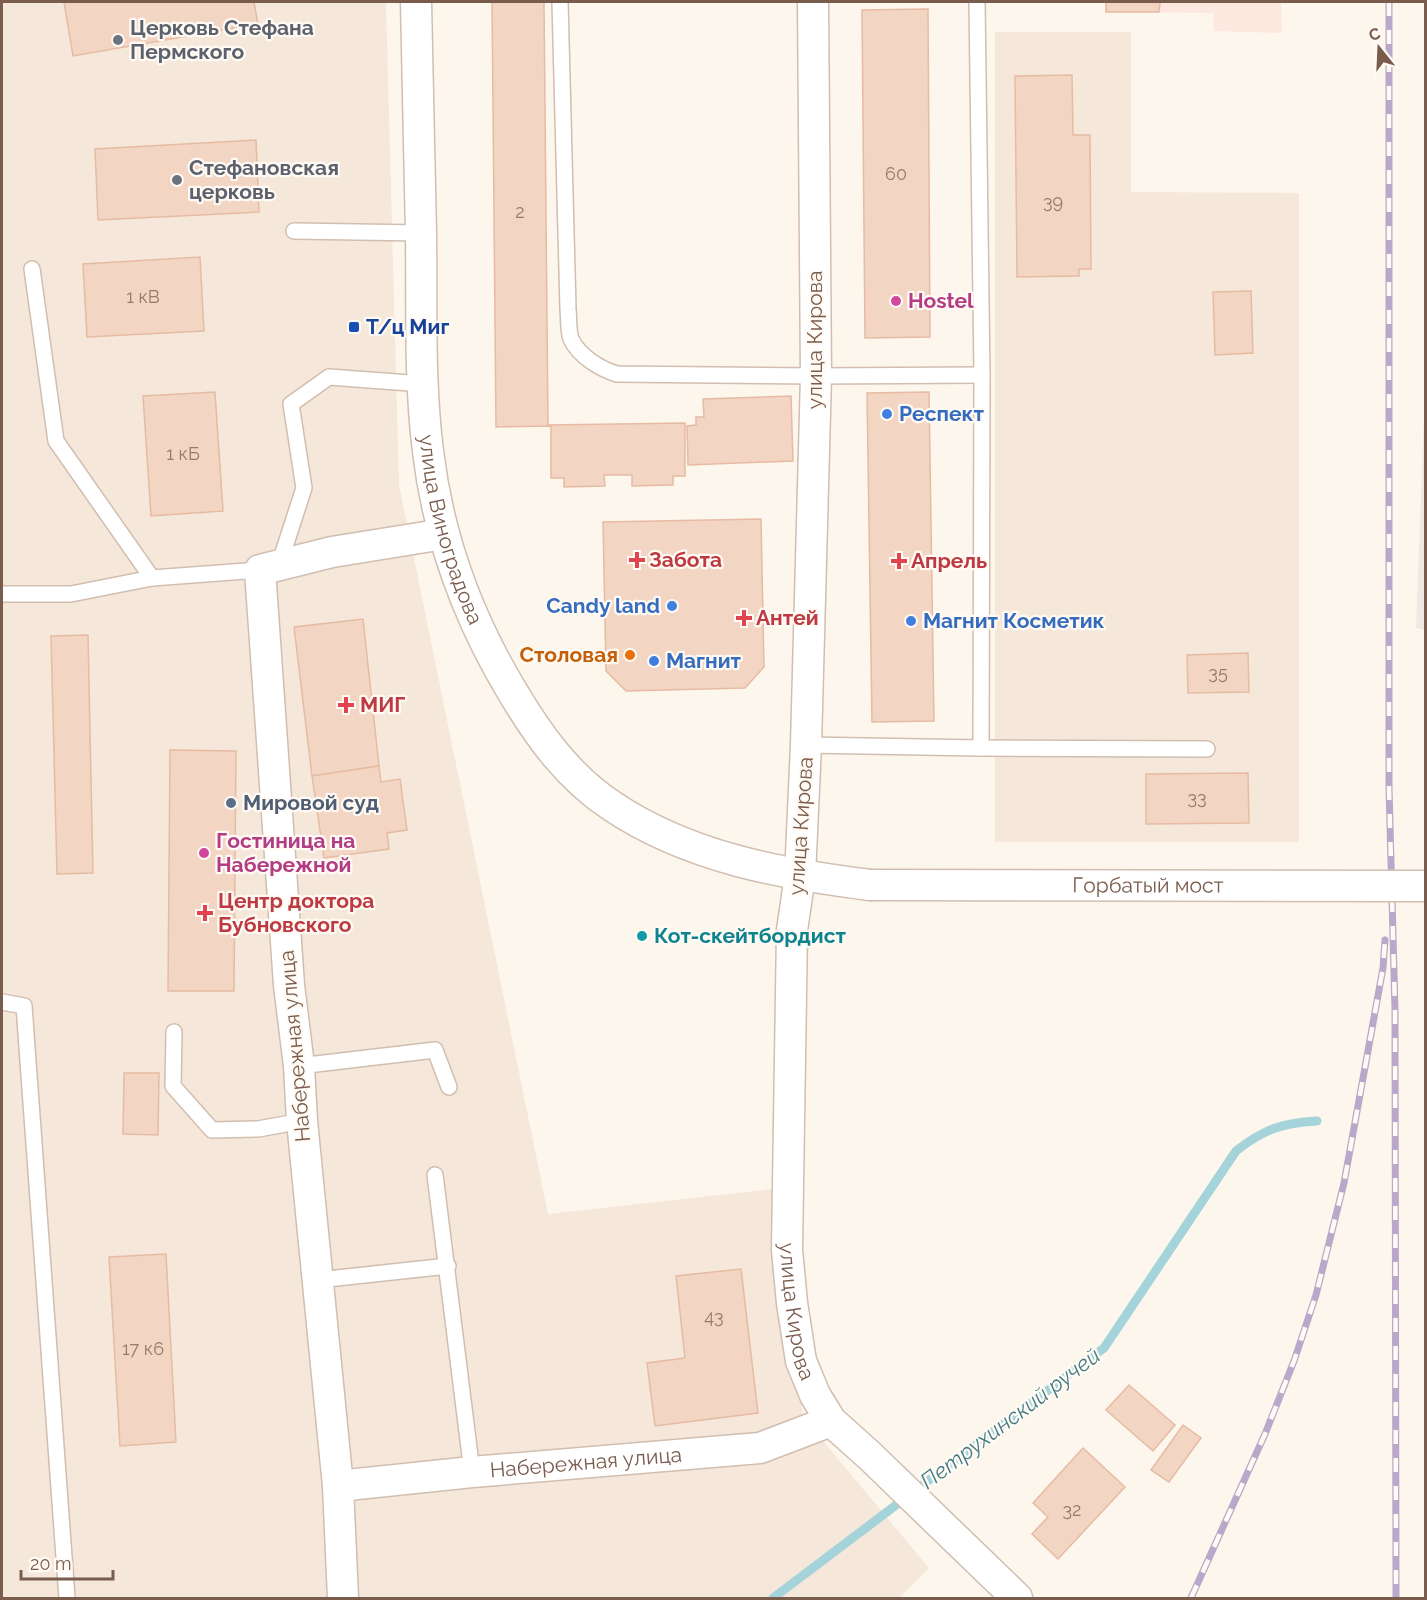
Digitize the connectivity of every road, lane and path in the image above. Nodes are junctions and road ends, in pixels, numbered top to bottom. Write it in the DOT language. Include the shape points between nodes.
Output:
graph roads {
  1 [pos="416,2"];
  2 [pos="560,2"];
  3 [pos="813,2"];
  4 [pos="977,2"];
  5 [pos="294,231"];
  6 [pos="421,232"];
  7 [pos="32,269"];
  8 [pos="982,375"];
  9 [pos="816,376"];
  10 [pos="423,384"];
  11 [pos="444,534"];
  12 [pos="269,567"];
  13 [pos="152,578"];
  14 [pos="2,594"];
  15 [pos="806,745"];
  16 [pos="981,748"];
  17 [pos="1207,749"];
  18 [pos="800,876"];
  19 [pos="870,885"];
  20 [pos="1425,886"];
  21 [pos="2,1002"];
  22 [pos="174,1032"];
  23 [pos="299,1066"];
  24 [pos="449,1087"];
  25 [pos="302,1121"];
  26 [pos="435,1175"];
  27 [pos="448,1266"];
  28 [pos="318,1280"];
  29 [pos="831,1421"];
  30 [pos="472,1472"];
  31 [pos="338,1486"];
  32 [pos="67,1599"];
  33 [pos="343,1599"];
  34 [pos="1017,1599"];
  1 -- 6 [label="street, улица Виноградова"];
  2 -- 9 [label="lane" via="571,338 602,369 617,374"];
  3 -- 9 [label="street, улица Кирова"];
  4 -- 8 [label="lane"];
  5 -- 6 [label="lane"];
  6 -- 10 [label="street, улица Виноградова"];
  7 -- 13 [label="lane" via="56,441"];
  8 -- 9 [label="lane"];
  8 -- 16 [label="lane"];
  9 -- 15 [label="street, улица Кирова"];
  10 -- 11 [label="street, улица Виноградова" via="428,451"];
  10 -- 12 [label="lane" via="329,377 291,404 304,488"];
  11 -- 12 [label="street" via="332,552"];
  11 -- 18 [label="street, улица Виноградова" via="467,602 498,669 527,717 575,776 610,805 648,828 733,860"];
  12 -- 13 [label="lane"];
  12 -- 23 [label="street, Набережная улица" via="289,985"];
  13 -- 14 [label="lane" via="71,594"];
  15 -- 16 [label="lane"];
  15 -- 18 [label="street, улица Кирова"];
  16 -- 17 [label="lane"];
  18 -- 19 [label="street, улица Виноградова"];
  18 -- 29 [label="street, улица Кирова" via="792,930 787,1250 801,1361"];
  19 -- 20 [label="street, Горбатый мост, bridge"];
  21 -- 32 [label="lane" via="24,1006"];
  22 -- 25 [label="lane" via="173,1086 212,1130 258,1129"];
  23 -- 24 [label="lane" via="435,1050"];
  23 -- 25 [label="street, Набережная улица"];
  25 -- 28 [label="street, Набережная улица"];
  26 -- 27 [label="lane"];
  27 -- 28 [label="lane"];
  27 -- 30 [label="lane"];
  28 -- 31 [label="street, Набережная улица"];
  29 -- 30 [label="street, Набережная улица" via="760,1448"];
  29 -- 34 [label="street, улица Кирова"];
  30 -- 31 [label="street, Набережная улица"];
  31 -- 33 [label="street, Набережная улица"];
}
